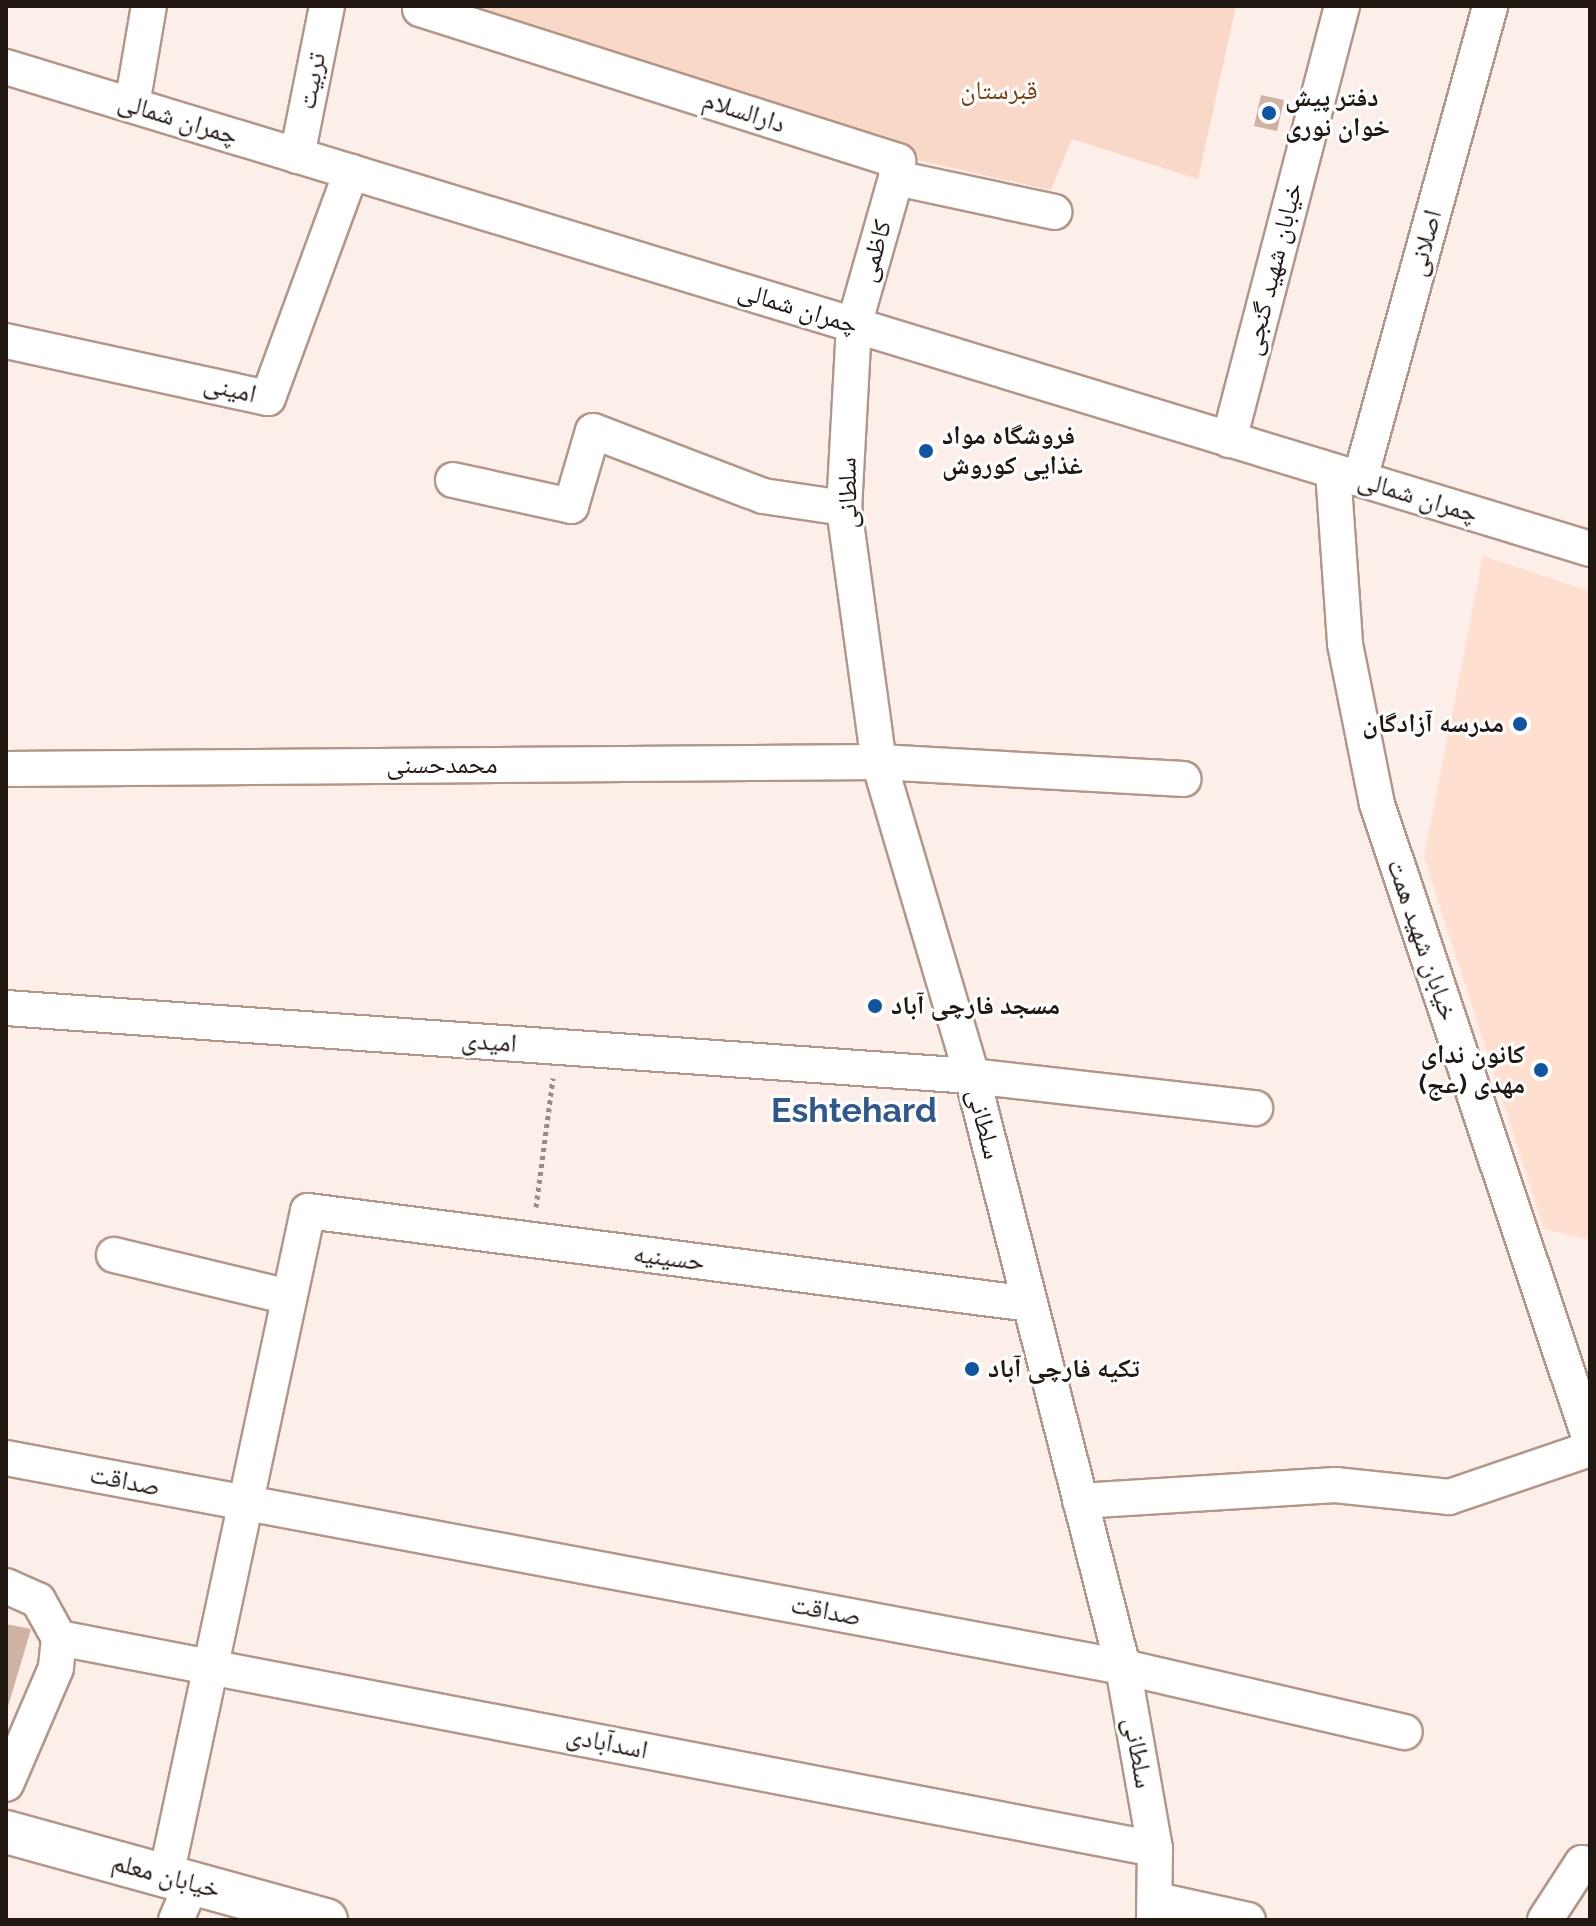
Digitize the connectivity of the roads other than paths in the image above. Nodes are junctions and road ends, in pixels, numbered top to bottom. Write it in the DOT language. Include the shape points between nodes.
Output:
graph roads {
  1 [pos="149,6"];
  2 [pos="327,6"];
  3 [pos="1342,6"];
  4 [pos="1490,6"];
  5 [pos="420,9"];
  6 [pos="6,67"];
  7 [pos="132,105"];
  8 [pos="297,156"];
  9 [pos="351,172"];
  10 [pos="896,178"];
  11 [pos="1054,212"];
  12 [pos="854,325"];
  13 [pos="6,341"];
  14 [pos="1229,440"];
  15 [pos="1346,475"];
  16 [pos="453,480"];
  17 [pos="844,508"];
  18 [pos="1590,549"];
  19 [pos="879,762"];
  20 [pos="6,769"];
  21 [pos="1184,779"];
  22 [pos="6,1008"];
  23 [pos="972,1076"];
  24 [pos="1255,1108"];
  25 [pos="114,1255"];
  26 [pos="289,1297"];
  27 [pos="1030,1304"];
  28 [pos="1590,1440"];
  29 [pos="1590,1449"];
  30 [pos="6,1458"];
  31 [pos="1080,1501"];
  32 [pos="245,1503"];
  33 [pos="6,1586"];
  34 [pos="59,1638"];
  35 [pos="209,1667"];
  36 [pos="1123,1667"];
  37 [pos="1405,1732"];
  38 [pos="6,1784"];
  39 [pos="6,1832"];
  40 [pos="1155,1849"];
  41 [pos="1590,1865"];
  42 [pos="178,1893"];
  43 [pos="1155,1910"];
  44 [pos="326,1920"];
  45 [pos="1248,1920"];
  46 [pos="1545,1920"];
  1 -- 7 [label="street"];
  2 -- 8 [label="street, تربیت"];
  3 -- 14 [label="street, خیابان شهید گنجی"];
  4 -- 15 [label="street, اصلانی"];
  5 -- 10 [label="street, دارالسلام" via="898,161"];
  6 -- 7 [label="street, چمران شمالی"];
  7 -- 8 [label="street, چمران شمالی"];
  8 -- 9 [label="street, چمران شمالی"];
  9 -- 12 [label="street, چمران شمالی"];
  9 -- 13 [label="street, امینی" via="268,398 12,337"];
  10 -- 11 [label="street"];
  10 -- 12 [label="street, کاظمی"];
  12 -- 14 [label="street, چمران شمالی"];
  12 -- 17 [label="street, سلطانی"];
  14 -- 15 [label="street, چمران شمالی"];
  15 -- 18 [label="street, چمران شمالی"];
  15 -- 28 [label="street, خیابان شهید همت" via="1345,644 1377,804"];
  16 -- 17 [label="street" via="571,506 593,431 763,496"];
  17 -- 19 [label="street, سلطانی"];
  19 -- 20 [label="street, محمدحسنی"];
  19 -- 21 [label="street, محمدحسنی"];
  19 -- 23 [label="street, سلطانی"];
  22 -- 23 [label="street, امیدی"];
  23 -- 24 [label="street, امیدی"];
  23 -- 27 [label="street, سلطانی"];
  25 -- 26 [label="street"];
  26 -- 27 [label="street, حسینیه" via="308,1211"];
  26 -- 32 [label="street"];
  27 -- 31 [label="street, سلطانی"];
  29 -- 31 [label="street" via="1449,1497 1335,1485"];
  30 -- 32 [label="street, صداقت"];
  31 -- 36 [label="street, سلطانی"];
  32 -- 35 [label="street"];
  32 -- 36 [label="street, صداقت"];
  33 -- 34 [label="street" via="38,1600"];
  34 -- 35 [label="street, اسدآبادی"];
  34 -- 38 [label="street" via="56,1668"];
  35 -- 40 [label="street, اسدآبادی"];
  35 -- 42 [label="street"];
  36 -- 37 [label="street, صداقت"];
  36 -- 40 [label="street, سلطانی"];
  39 -- 42 [label="main road, خیابان معلم"];
  40 -- 43 [label="street, سلطانی"];
  41 -- 46 [label="street" via="1582,1863"];
  42 -- 44 [label="main road, خیابان معلم"];
  43 -- 45 [label="street"];
}
